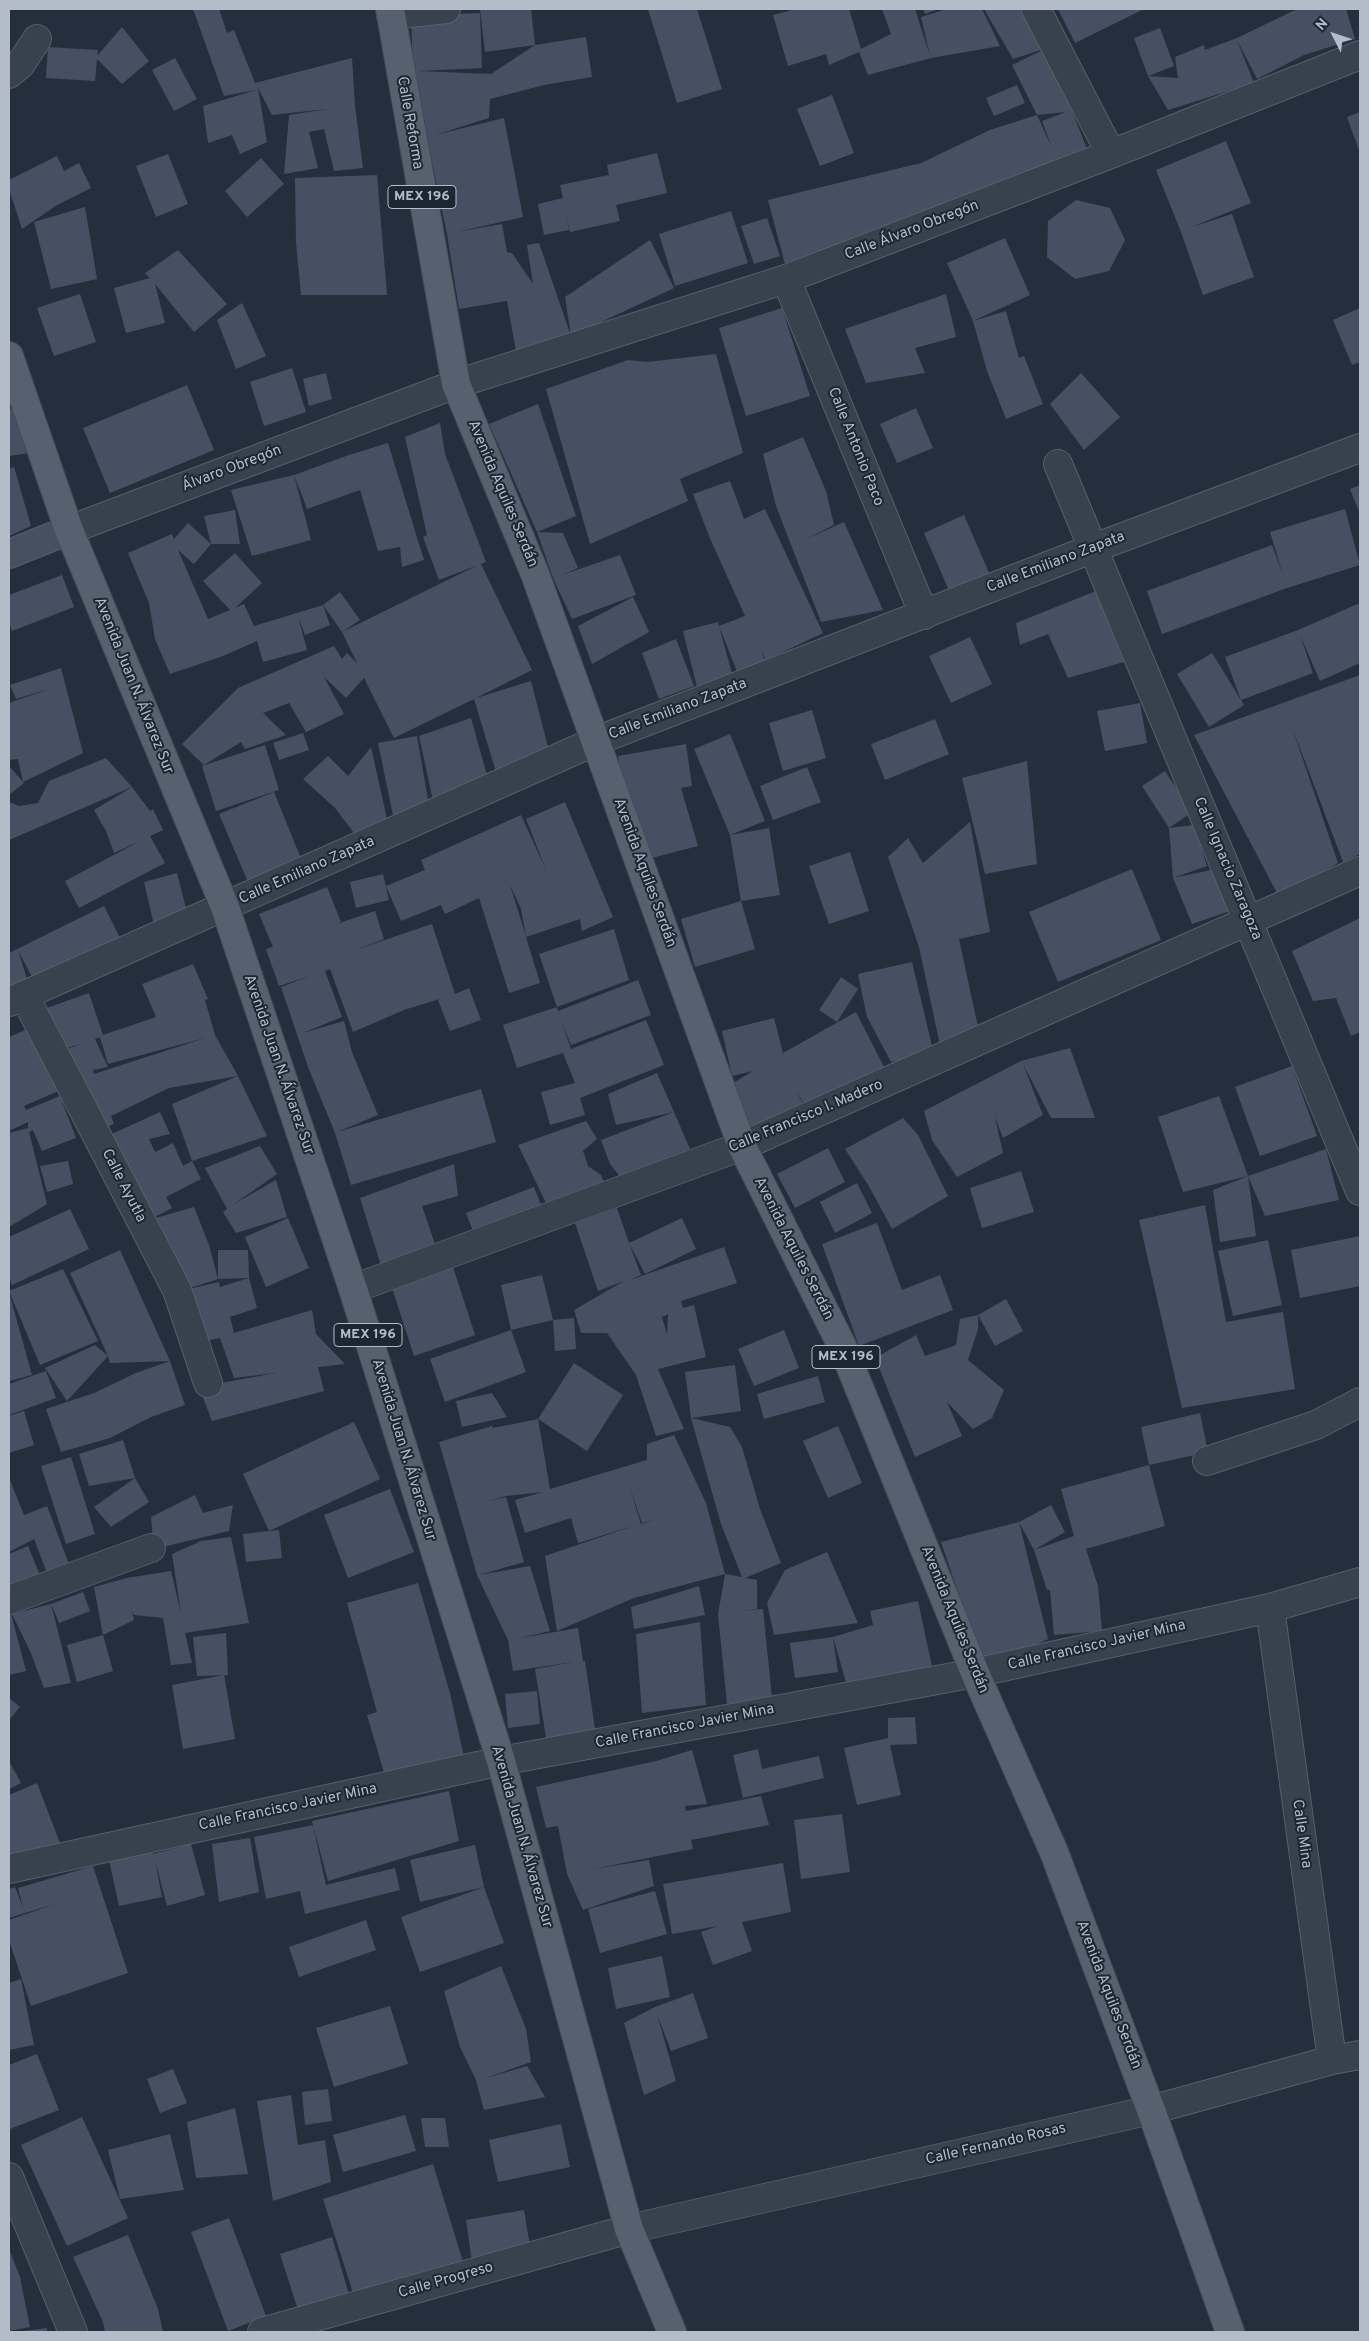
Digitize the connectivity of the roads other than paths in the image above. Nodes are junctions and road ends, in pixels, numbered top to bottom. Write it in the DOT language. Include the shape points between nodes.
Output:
graph roads {
  1 [pos="446,9"];
  2 [pos="1036,9"];
  3 [pos="390,12"];
  4 [pos="37,39"];
  5 [pos="1360,55"];
  6 [pos="9,74"];
  7 [pos="1111,154"];
  8 [pos="786,279"];
  9 [pos="9,356"];
  10 [pos="456,384"];
  11 [pos="1360,448"];
  12 [pos="1058,464"];
  13 [pos="69,530"];
  14 [pos="1094,548"];
  15 [pos="9,554"];
  16 [pos="924,615"];
  17 [pos="596,741"];
  18 [pos="1360,871"];
  19 [pos="225,907"];
  20 [pos="1250,922"];
  21 [pos="16,998"];
  22 [pos="742,1146"];
  23 [pos="1360,1190"];
  24 [pos="353,1289"];
  25 [pos="208,1383"];
  26 [pos="1360,1402"];
  27 [pos="1207,1461"];
  28 [pos="151,1548"];
  29 [pos="1360,1582"];
  30 [pos="9,1600"];
  31 [pos="1270,1608"];
  32 [pos="975,1673"];
  33 [pos="501,1761"];
  34 [pos="9,1868"];
  35 [pos="1360,2055"];
  36 [pos="1332,2060"];
  37 [pos="1151,2110"];
  38 [pos="9,2176"];
  39 [pos="629,2229"];
  40 [pos="73,2332"];
  41 [pos="262,2332"];
  42 [pos="672,2332"];
  43 [pos="1230,2332"];
  1 -- 3 [label="street"];
  2 -- 7 [label="street"];
  3 -- 10 [label="main road, Calle Reforma / MEX 196"];
  4 -- 6 [label="street"];
  5 -- 7 [label="street, Calle Álvaro Obregón"];
  7 -- 8 [label="street, Calle Álvaro Obregón"];
  8 -- 10 [label="street, Calle Álvaro Obregón"];
  8 -- 16 [label="street, Calle Antonio Paco"];
  9 -- 13 [label="main road, Avenida Juan N. Álvarez Sur / MEX 196"];
  10 -- 13 [label="street, Álvaro Obregón"];
  10 -- 17 [label="main road, Avenida Aquiles Serdán / MEX 196" via="535,574"];
  11 -- 14 [label="street, Calle Emiliano Zapata"];
  12 -- 14 [label="street, Calle Ignacio Zaragoza"];
  13 -- 15 [label="main road, Álvaro Obregón"];
  13 -- 19 [label="main road, Avenida Juan N. Álvarez Sur / MEX 196"];
  14 -- 16 [label="street, Calle Emiliano Zapata"];
  14 -- 20 [label="street, Calle Ignacio Zaragoza"];
  16 -- 17 [label="street, Calle Emiliano Zapata"];
  17 -- 19 [label="street, Calle Emiliano Zapata"];
  17 -- 22 [label="main road, Avenida Aquiles Serdán / MEX 196"];
  18 -- 20 [label="street, Calle Francisco I. Madero"];
  19 -- 21 [label="street, Calle Emiliano Zapata"];
  19 -- 24 [label="main road, Avenida Juan N. Álvarez Sur / MEX 196"];
  20 -- 22 [label="street, Calle Francisco I. Madero"];
  20 -- 23 [label="street, Calle Ignacio Zaragoza"];
  21 -- 25 [label="street, Calle Ayutla" via="177,1290"];
  22 -- 24 [label="street, Calle Francisco I. Madero"];
  22 -- 32 [label="main road, Avenida Aquiles Serdán / MEX 196" via="842,1348"];
  24 -- 33 [label="main road, Avenida Juan N. Álvarez Sur / MEX 196"];
  26 -- 27 [label="street" via="1316,1425"];
  28 -- 30 [label="street"];
  29 -- 31 [label="street, Calle Francisco Javier Mina"];
  31 -- 32 [label="street, Calle Francisco Javier Mina"];
  31 -- 36 [label="street, Calle Mina"];
  32 -- 33 [label="street, Calle Francisco Javier Mina"];
  32 -- 37 [label="main road, Avenida Aquiles Serdán / MEX 196" via="1054,1852"];
  33 -- 34 [label="street, Calle Francisco Javier Mina"];
  33 -- 39 [label="main road, Avenida Juan N. Álvarez Sur / MEX 196"];
  35 -- 36 [label="street, Calle Fernando Rosas"];
  36 -- 37 [label="street, Calle Fernando Rosas"];
  37 -- 39 [label="street, Calle Fernando Rosas"];
  37 -- 43 [label="main road, Avenida Aquiles Serdán / MEX 196"];
  38 -- 40 [label="street"];
  39 -- 41 [label="street, Calle Progreso"];
  39 -- 42 [label="main road, Avenida Juan N. Álvarez Sur / MEX 196"];
}
